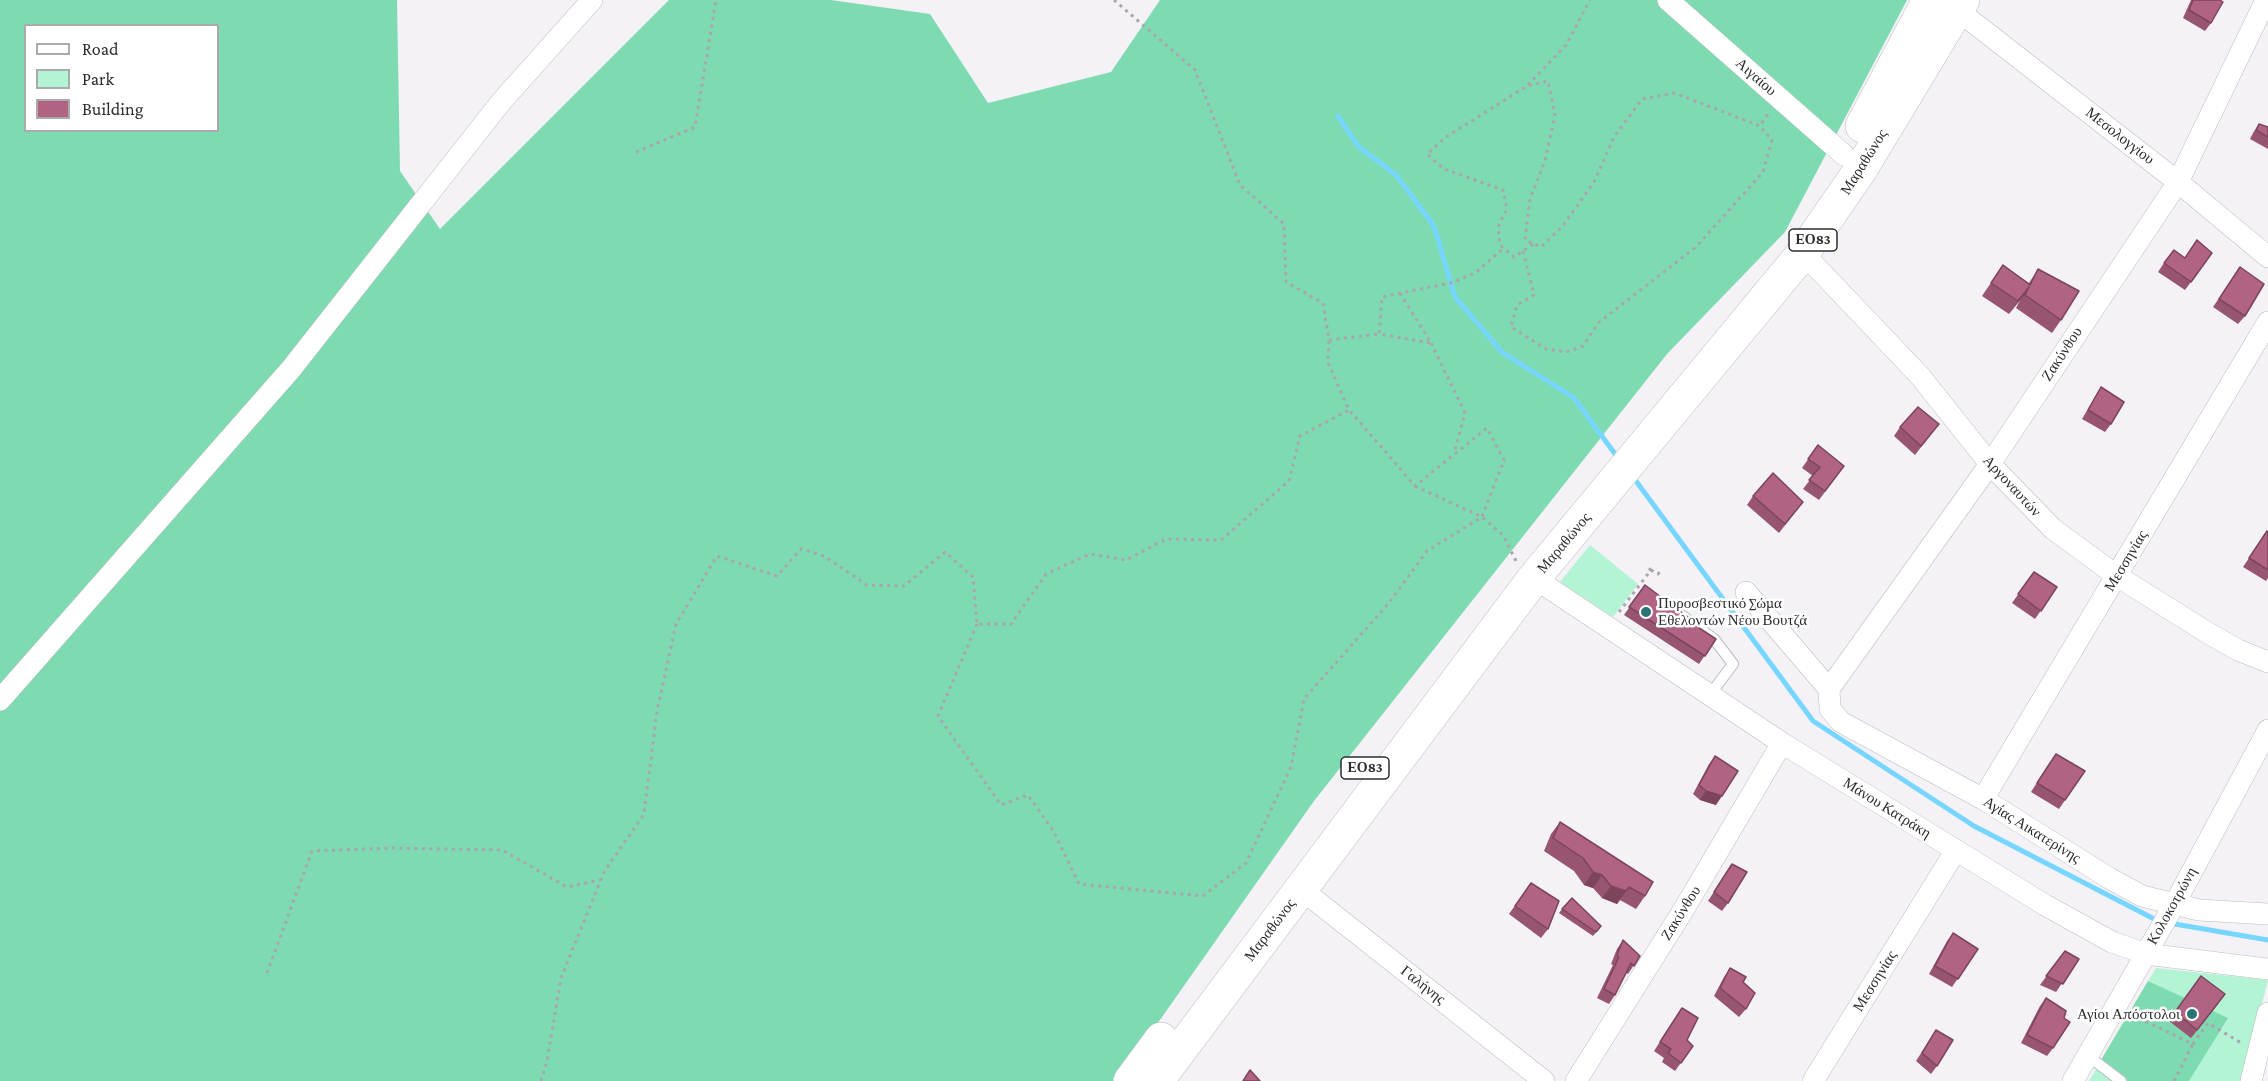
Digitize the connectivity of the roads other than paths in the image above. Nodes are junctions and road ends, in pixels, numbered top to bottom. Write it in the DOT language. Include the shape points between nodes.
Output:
graph roads {
  1 [pos="592,0"];
  2 [pos="1668,0"];
  3 [pos="1929,0"];
  4 [pos="2266,0"];
  5 [pos="1966,10"];
  6 [pos="1844,155"];
  7 [pos="2178,182"];
  8 [pos="1803,253"];
  9 [pos="2268,257"];
  10 [pos="2268,322"];
  11 [pos="1620,458"];
  12 [pos="1990,464"];
  13 [pos="1526,571"];
  14 [pos="2117,576"];
  15 [pos="1746,592"];
  16 [pos="1668,604"];
  17 [pos="2268,662"];
  18 [pos="1828,689"];
  19 [pos="1709,697"];
  20 [pos="0,700"];
  21 [pos="2268,730"];
  22 [pos="1782,743"];
  23 [pos="1983,799"];
  24 [pos="1956,850"];
  25 [pos="1301,889"];
  26 [pos="2172,908"];
  27 [pos="2268,914"];
  28 [pos="2146,954"];
  29 [pos="2268,969"];
  30 [pos="2268,1013"];
  31 [pos="2087,1054"];
  32 [pos="1130,1081"];
  33 [pos="1157,1081"];
  34 [pos="1544,1081"];
  35 [pos="1576,1081"];
  36 [pos="1813,1081"];
  37 [pos="2073,1081"];
  38 [pos="2121,1081"];
  39 [pos="2251,1081"];
  1 -- 20 [label="street" via="501,102 291,369"];
  2 -- 6 [label="street, Αιγαίου"];
  3 -- 6 [label="main road, Μαραθώνος / ΕΟ83"];
  4 -- 7 [label="street, Ζακύνθου"];
  5 -- 7 [label="street, Μεσολογγίου"];
  5 -- 8 [label="main road, Μαραθώνος / ΕΟ83"];
  6 -- 11 [label="main road, Μαραθώνος / ΕΟ83" via="1787,240"];
  7 -- 9 [label="street, Μεσολογγίου"];
  7 -- 12 [label="street, Ζακύνθου"];
  8 -- 11 [label="main road, Μαραθώνος / ΕΟ83"];
  8 -- 12 [label="street, Αργοναυτών" via="1920,376"];
  10 -- 14 [label="street, Μεσσηνίας"];
  11 -- 13 [label="main road, Μαραθώνος / ΕΟ83"];
  12 -- 14 [label="street, Αργοναυτών" via="2053,529"];
  12 -- 18 [label="street, Ζακύνθου"];
  13 -- 19 [label="street, Μάνου Κατράκη"];
  13 -- 25 [label="main road, Μαραθώνος / ΕΟ83"];
  13 -- 32 [label="main road, Μαραθώνος / ΕΟ83"];
  14 -- 17 [label="street, Αργοναυτών" via="2218,639"];
  14 -- 23 [label="street, Μεσσηνίας"];
  15 -- 18 [label="street"];
  16 -- 19 [label="lane" via="1714,639 1733,664"];
  18 -- 23 [label="street, Αγίας Αικατερίνης" via="1830,709 1841,722"];
  19 -- 22 [label="street, Μάνου Κατράκη"];
  21 -- 26 [label="street, Κολοκοτρώνη"];
  22 -- 24 [label="street, Μάνου Κατράκη"];
  22 -- 35 [label="street, Ζακύνθου"];
  23 -- 26 [label="street, Αγίας Αικατερίνης" via="2109,878"];
  24 -- 28 [label="street, Μάνου Κατράκη" via="2055,911 2112,942"];
  24 -- 36 [label="street, Μεσσηνίας"];
  25 -- 33 [label="main road, Μαραθώνος / ΕΟ83"];
  25 -- 34 [label="street, Γαλήνης"];
  26 -- 27 [label="street, Αγίας Αικατερίνης"];
  26 -- 28 [label="street, Κολοκοτρώνη"];
  28 -- 29 [label="street, Μάνου Κατράκη"];
  28 -- 31 [label="street, Κολοκοτρώνη"];
  30 -- 39 [label="street"];
  31 -- 37 [label="street, Κολοκοτρώνη"];
  31 -- 38 [label="lane"];
}
